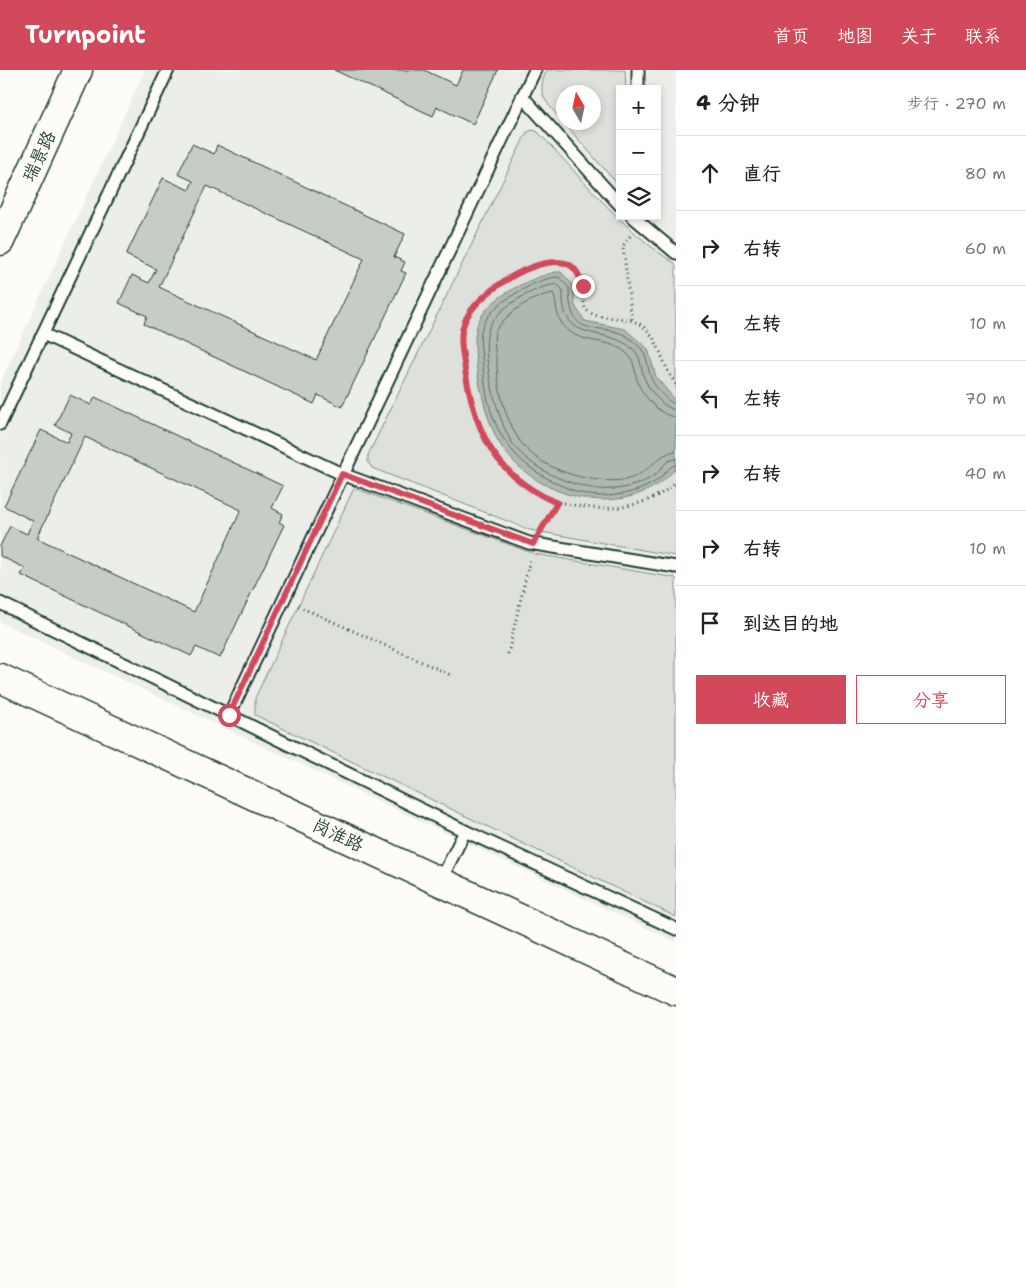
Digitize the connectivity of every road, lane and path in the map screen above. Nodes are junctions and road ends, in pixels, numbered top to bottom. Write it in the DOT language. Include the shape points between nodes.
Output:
graph roads {
  1 [pos="78,70"];
  2 [pos="168,70"];
  3 [pos="535,70"];
  4 [pos="638,70"];
  5 [pos="638,85"];
  6 [pos="522,96"];
  7 [pos="616,201"];
  8 [pos="642,221"];
  9 [pos="0,242"];
  10 [pos="676,252"];
  11 [pos="632,321"];
  12 [pos="43,334"];
  13 [pos="676,384"];
  14 [pos="0,424"];
  15 [pos="342,474"];
  16 [pos="676,482"];
  17 [pos="557,503"];
  18 [pos="533,544"];
  19 [pos="676,567"];
  20 [pos="283,600"];
  21 [pos="0,603"];
  22 [pos="508,654"];
  23 [pos="453,676"];
  24 [pos="0,678"];
  25 [pos="229,715"];
  26 [pos="465,831"];
  27 [pos="440,882"];
  28 [pos="676,929"];
  29 [pos="676,991"];
  1 -- 9 [label="street, 瑞景路"];
  2 -- 12 [label="lane"];
  3 -- 6 [label="lane"];
  4 -- 5 [label="lane"];
  6 -- 7 [label="lane"];
  6 -- 15 [label="lane"];
  8 -- 10 [label="lane"];
  8 -- 11 [label="path" via="623,246"];
  11 -- 13 [label="path" via="645,329 658,345"];
  11 -- 17 [label="path" via="589,312 584,304 583,286 577,271 567,263 559,263 530,268 495,288 464,321 462,350 479,427 509,473 534,493"];
  12 -- 14 [label="lane"];
  12 -- 15 [label="lane"];
  15 -- 18 [label="lane"];
  15 -- 20 [label="lane"];
  16 -- 17 [label="path" via="663,493 619,507 604,509"];
  17 -- 18 [label="path"];
  18 -- 19 [label="lane"];
  18 -- 22 [label="path"];
  20 -- 23 [label="path"];
  20 -- 25 [label="lane"];
  21 -- 25 [label="lane"];
  24 -- 27 [label="street, 岗淮路"];
  25 -- 26 [label="lane"];
  26 -- 27 [label="lane"];
  26 -- 28 [label="lane"];
  27 -- 29 [label="street, 岗淮路"];
}
